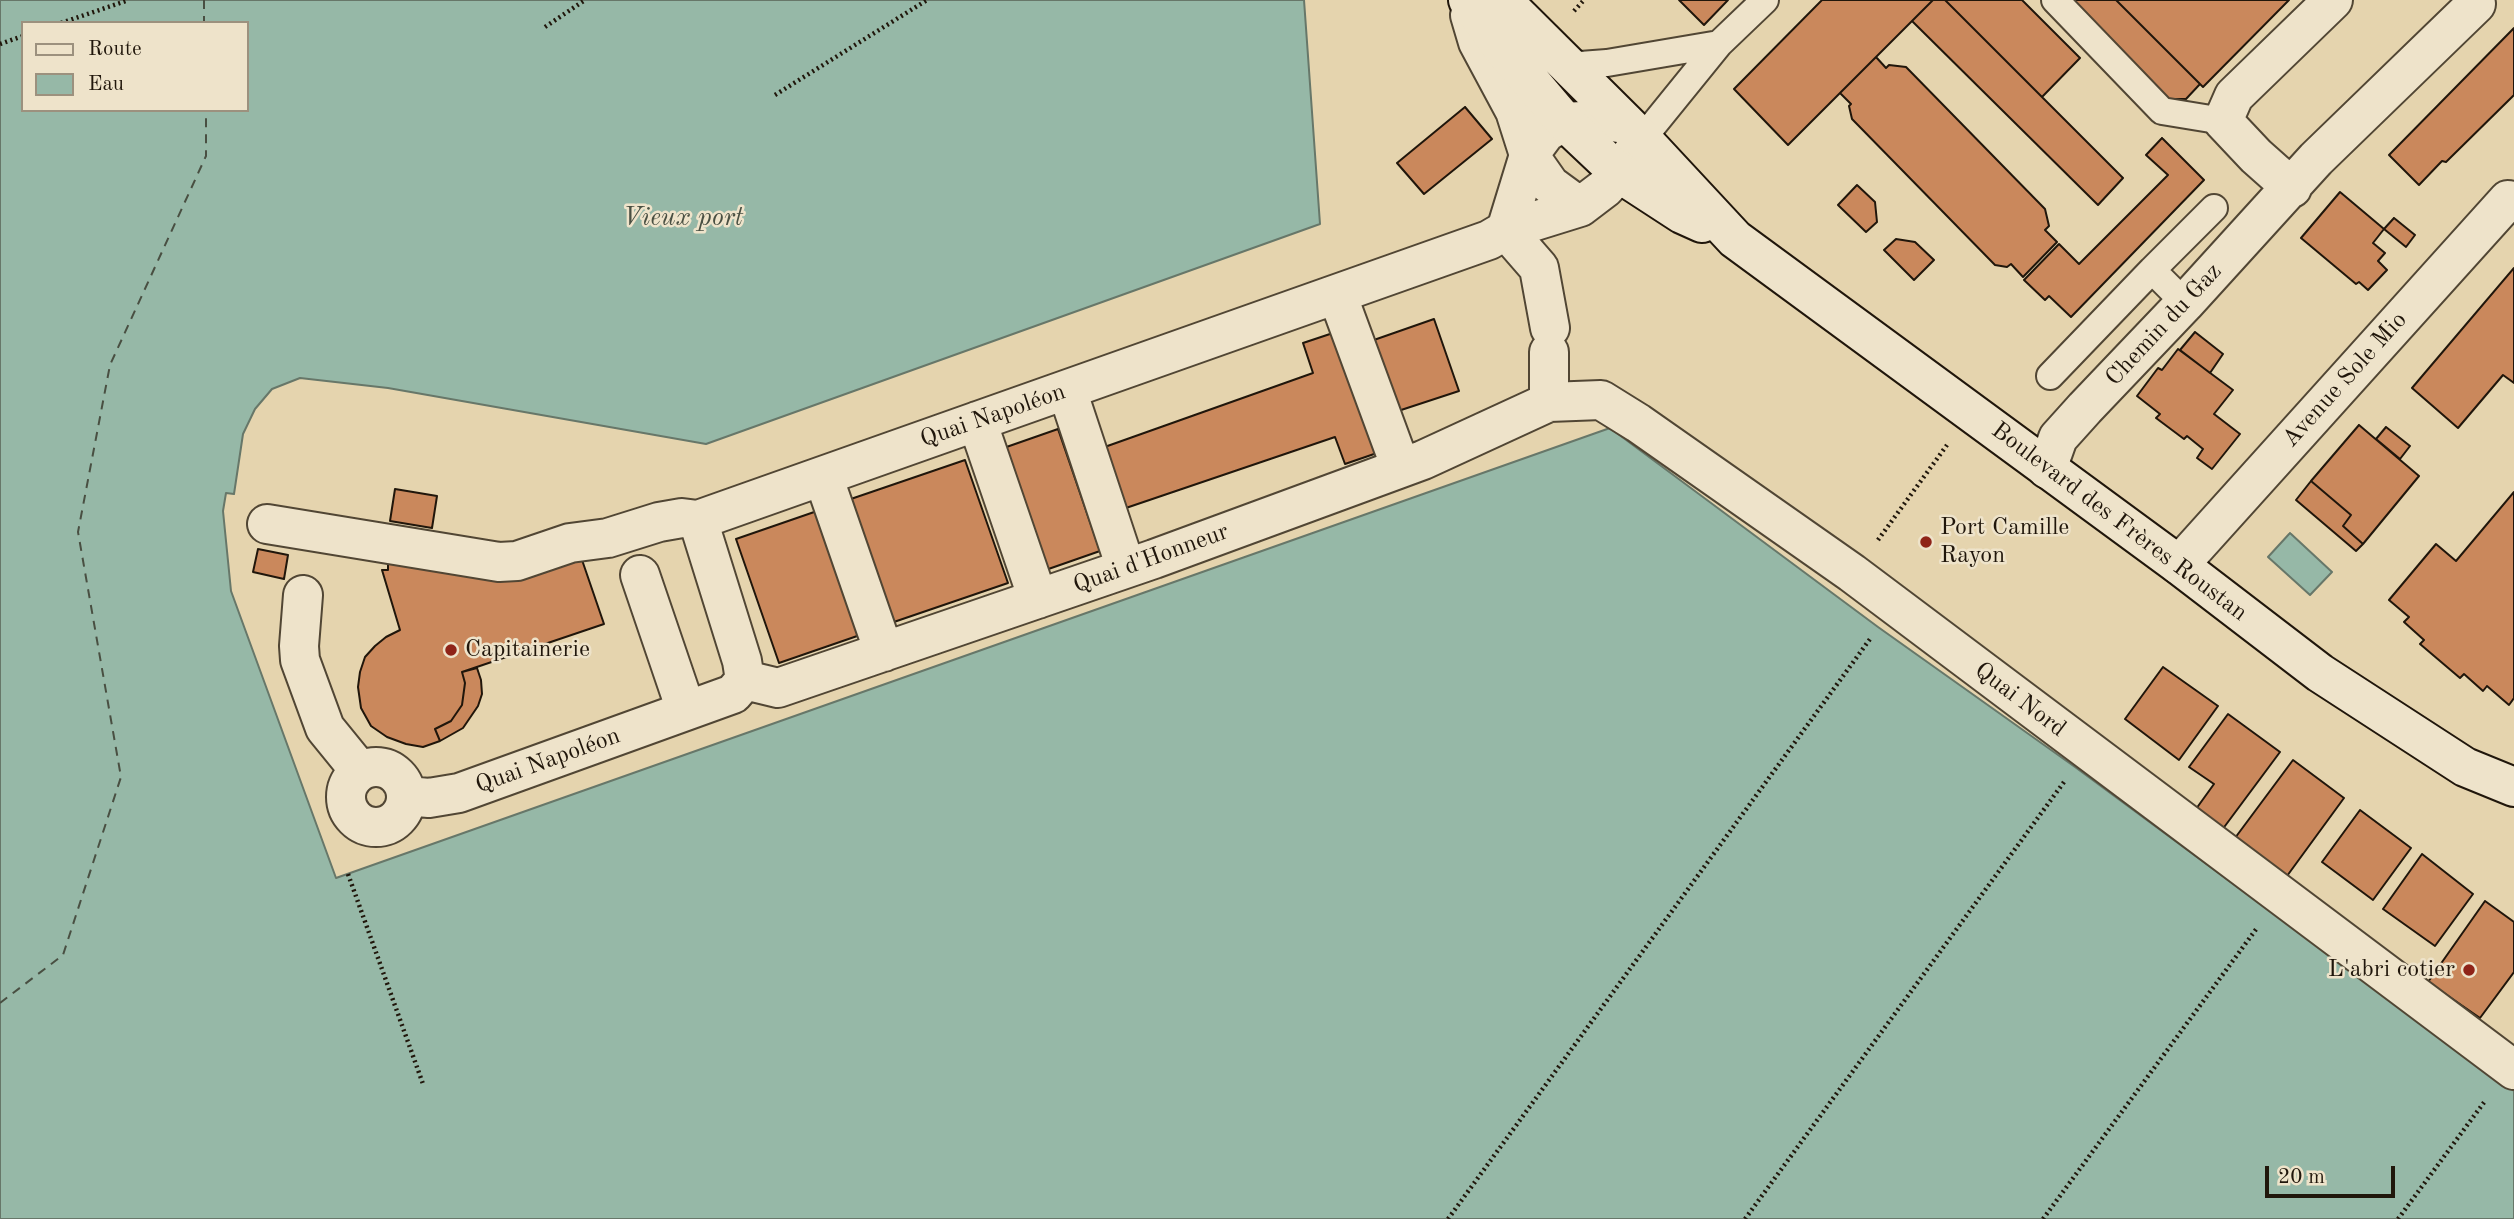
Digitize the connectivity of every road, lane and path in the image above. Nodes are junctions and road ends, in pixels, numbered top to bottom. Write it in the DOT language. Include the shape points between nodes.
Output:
graph roads {
  1 [pos="585,0"];
  2 [pos="927,0"];
  3 [pos="1467,0"];
  4 [pos="1502,0"];
  5 [pos="1765,0"];
  6 [pos="2055,0"];
  7 [pos="2333,0"];
  8 [pos="2472,0"];
  9 [pos="126,1"];
  10 [pos="67,21"];
  11 [pos="545,27"];
  12 [pos="21,37"];
  13 [pos="0,44"];
  14 [pos="1719,44"];
  15 [pos="1567,66"];
  16 [pos="775,95"];
  17 [pos="2186,99"];
  18 [pos="2223,121"];
  19 [pos="1565,122"];
  20 [pos="1633,132"];
  21 [pos="1529,155"];
  22 [pos="1619,173"];
  23 [pos="2292,188"];
  24 [pos="2514,201"];
  25 [pos="1580,207"];
  26 [pos="2214,208"];
  27 [pos="1506,230"];
  28 [pos="1735,239"];
  29 [pos="2152,270"];
  30 [pos="1337,293"];
  31 [pos="2185,303"];
  32 [pos="2050,376"];
  33 [pos="1067,390"];
  34 [pos="1549,402"];
  35 [pos="977,421"];
  36 [pos="1949,442"];
  37 [pos="1401,468"];
  38 [pos="2047,469"];
  39 [pos="823,476"];
  40 [pos="698,520"];
  41 [pos="267,524"];
  42 [pos="2179,565"];
  43 [pos="1126,568"];
  44 [pos="1852,573"];
  45 [pos="640,575"];
  46 [pos="303,595"];
  47 [pos="1038,599"];
  48 [pos="1870,638"];
  49 [pos="884,652"];
  50 [pos="745,680"];
  51 [pos="687,710"];
  52 [pos="360,771"];
  53 [pos="2067,779"];
  54 [pos="2514,788"];
  55 [pos="407,796"];
  56 [pos="348,874"];
  57 [pos="2262,921"];
  58 [pos="2503,1081"];
  59 [pos="423,1084"];
  60 [pos="1448,1219"];
  61 [pos="1745,1219"];
  62 [pos="2043,1219"];
  63 [pos="2398,1219"];
  1 -- 11 [label="path"];
  2 -- 16 [label="path"];
  3 -- 19 [label="street, Boulevard des Frères Roustan"];
  3 -- 21 [label="street" via="1478,42 1515,111"];
  4 -- 15 [label="street, Boulevard des Frères Roustan"];
  5 -- 14 [label="lane"];
  6 -- 18 [label="lane" via="2162,111"];
  7 -- 18 [label="street" via="2234,96"];
  8 -- 23 [label="street, Chemin du Gaz" via="2476,4 2316,159"];
  9 -- 10 [label="path"];
  12 -- 13 [label="path"];
  14 -- 15 [label="lane"];
  14 -- 20 [label="lane"];
  15 -- 20 [label="street, Boulevard des Frères Roustan"];
  17 -- 18 [label="lane"];
  18 -- 23 [label="street"];
  19 -- 20 [label="street" via="1599,120"];
  19 -- 21 [label="street" via="1546,132"];
  19 -- 22 [label="street, Boulevard des Frères Roustan"];
  20 -- 22 [label="street"];
  20 -- 28 [label="street, Boulevard des Frères Roustan"];
  21 -- 25 [label="street" via="1550,185"];
  21 -- 27 [label="street"];
  22 -- 25 [label="street"];
  22 -- 28 [label="street, Boulevard des Frères Roustan" via="1682,214"];
  23 -- 31 [label="street, Chemin du Gaz"];
  24 -- 42 [label="street, Avenue Sole Mio" via="2508,200"];
  25 -- 27 [label="street, Quai Napoléon"];
  26 -- 29 [label="lane"];
  27 -- 30 [label="street, Quai Napoléon"];
  27 -- 34 [label="street" via="1539,268 1550,340"];
  28 -- 38 [label="street, Boulevard des Frères Roustan"];
  29 -- 31 [label="lane"];
  29 -- 32 [label="lane"];
  30 -- 33 [label="street, Quai Napoléon"];
  30 -- 37 [label="street"];
  31 -- 38 [label="street, Chemin du Gaz" via="2058,438"];
  33 -- 35 [label="street, Quai Napoléon"];
  33 -- 43 [label="street"];
  34 -- 37 [label="street, Quai d'Honneur"];
  34 -- 44 [label="street, Quai Nord" via="1601,400"];
  35 -- 39 [label="street, Quai Napoléon"];
  35 -- 47 [label="street"];
  36 -- 44 [label="path"];
  37 -- 43 [label="street, Quai d'Honneur"];
  38 -- 42 [label="street, Boulevard des Frères Roustan"];
  39 -- 40 [label="street, Quai Napoléon"];
  39 -- 49 [label="street"];
  40 -- 41 [label="street, Quai Napoléon" via="659,522 499,562"];
  40 -- 50 [label="street"];
  42 -- 54 [label="street, Boulevard des Frères Roustan" via="2320,673 2465,767"];
  43 -- 47 [label="street, Quai d'Honneur"];
  44 -- 58 [label="street, Quai Nord"];
  45 -- 51 [label="street"];
  46 -- 52 [label="street" via="300,660 325,728"];
  47 -- 49 [label="street, Quai d'Honneur"];
  48 -- 60 [label="path"];
  49 -- 50 [label="street, Quai d'Honneur" via="778,688"];
  50 -- 51 [label="street, Quai Napoléon" via="733,694"];
  51 -- 55 [label="street, Quai Napoléon" via="459,793"];
  52 -- 55 [label="street" via="387,768 401,779"];
  52 -- 55 [label="street" via="348,785 346,805 365,826 394,822 406,806"];
  53 -- 61 [label="path"];
  56 -- 59 [label="path"];
  57 -- 62 [label="path"];
  58 -- 63 [label="path"];
}
